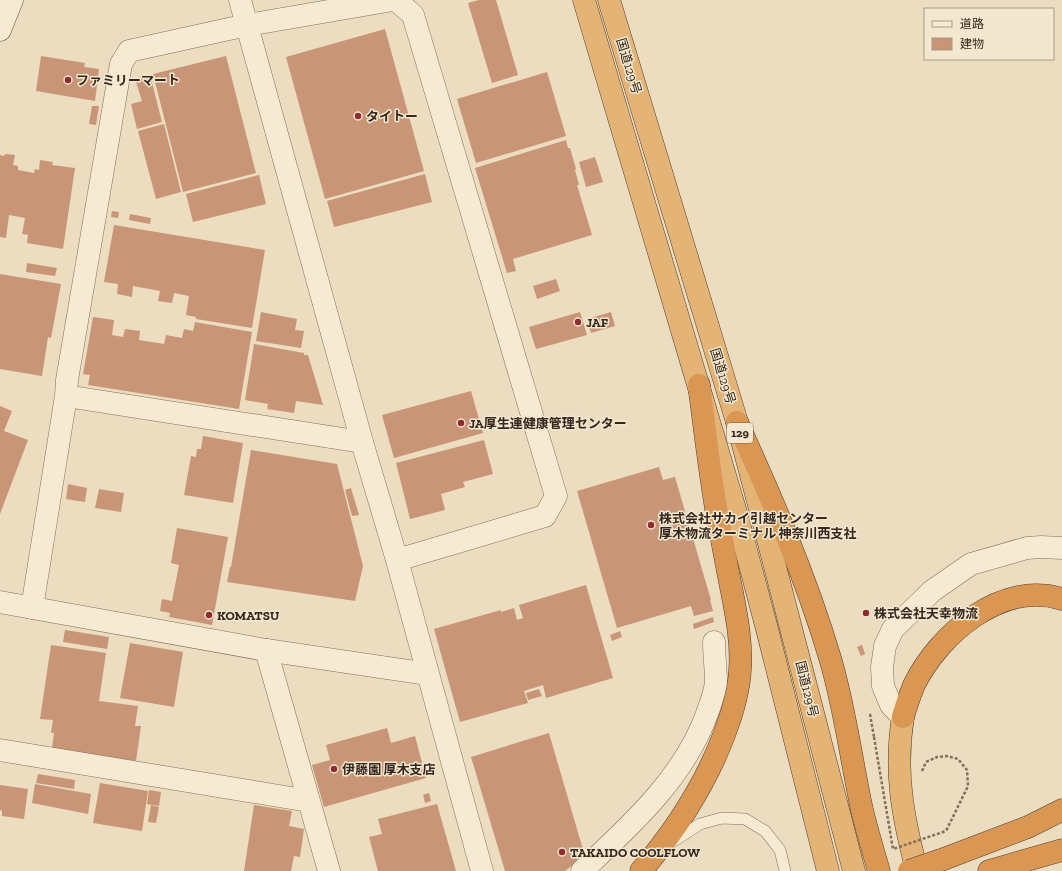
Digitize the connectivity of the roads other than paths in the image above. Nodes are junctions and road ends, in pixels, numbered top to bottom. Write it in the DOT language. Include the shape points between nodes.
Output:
graph roads {
  1 [pos="12,0"];
  2 [pos="240,0"];
  3 [pos="393,0"];
  4 [pos="396,0"];
  5 [pos="584,0"];
  6 [pos="609,0"];
  7 [pos="247,25"];
  8 [pos="0,30"];
  9 [pos="699,386"];
  10 [pos="66,396"];
  11 [pos="736,422"];
  12 [pos="362,442"];
  13 [pos="1062,548"];
  14 [pos="397,560"];
  15 [pos="1062,599"];
  16 [pos="0,602"];
  17 [pos="32,608"];
  18 [pos="714,642"];
  19 [pos="266,650"];
  20 [pos="428,674"];
  21 [pos="903,717"];
  22 [pos="0,750"];
  23 [pos="309,801"];
  24 [pos="1062,810"];
  25 [pos="659,850"];
  26 [pos="1062,850"];
  27 [pos="329,871"];
  28 [pos="482,871"];
  29 [pos="582,871"];
  30 [pos="641,871"];
  31 [pos="785,871"];
  32 [pos="828,871"];
  33 [pos="854,871"];
  34 [pos="879,871"];
  35 [pos="909,871"];
  36 [pos="917,871"];
  37 [pos="988,871"];
  1 -- 8 [label="street"];
  2 -- 7 [label="street"];
  3 -- 7 [label="street"];
  4 -- 14 [label="street" via="414,15 556,496 545,516"];
  5 -- 9 [label="highway, 国道129号 / 129"];
  6 -- 11 [label="highway, 国道129号 / 129"];
  7 -- 10 [label="street" via="129,51 121,64"];
  7 -- 12 [label="street"];
  9 -- 25 [label="highway" via="715,502 738,625 740,671 732,716 709,770 688,808"];
  9 -- 32 [label="highway, 国道129号 / 129" via="767,629"];
  10 -- 12 [label="street"];
  10 -- 17 [label="street"];
  11 -- 33 [label="highway, 国道129号 / 129"];
  11 -- 34 [label="highway" via="771,497 807,587 831,659 845,713 862,809"];
  12 -- 14 [label="street"];
  13 -- 21 [label="street" via="1027,548 971,564 932,592 893,629 885,646 882,667 884,686 890,705"];
  14 -- 20 [label="street"];
  15 -- 21 [label="highway" via="1039,595 1022,596 987,608 970,618 938,649 926,666 915,685"];
  16 -- 17 [label="street"];
  17 -- 19 [label="street"];
  18 -- 29 [label="street" via="716,683 704,722 692,745 674,775 654,800"];
  19 -- 20 [label="street"];
  19 -- 23 [label="street"];
  20 -- 28 [label="street"];
  21 -- 36 [label="highway" via="900,787 906,830"];
  22 -- 23 [label="street"];
  23 -- 27 [label="street"];
  24 -- 35 [label="highway, bridge" via="1028,828"];
  25 -- 30 [label="highway"];
  25 -- 31 [label="lane" via="700,824 722,818 745,819 765,831 780,850"];
  26 -- 37 [label="highway"];
}
